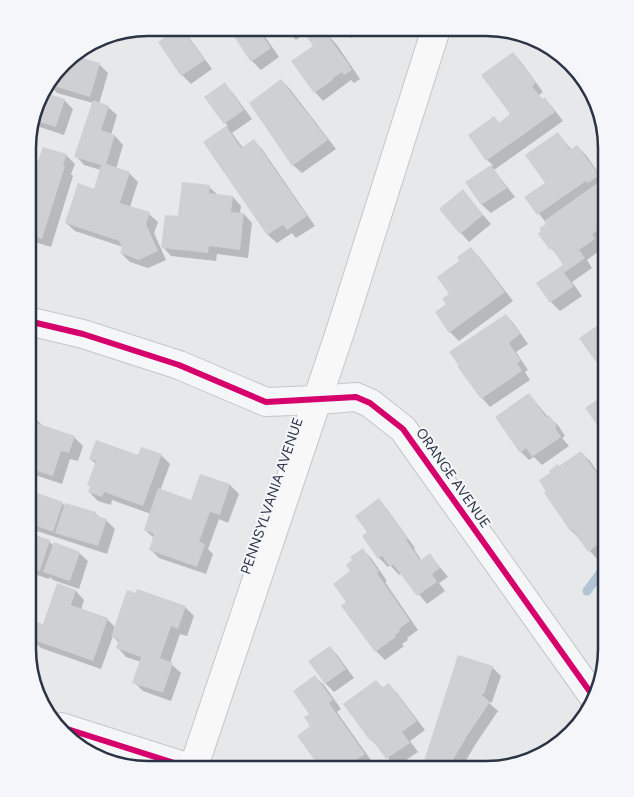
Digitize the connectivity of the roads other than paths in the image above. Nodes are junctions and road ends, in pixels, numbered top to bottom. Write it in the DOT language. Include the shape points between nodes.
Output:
graph roads {
  1 [pos="434,36"];
  2 [pos="36,323"];
  3 [pos="317,400"];
  4 [pos="589,691"];
  5 [pos="72,730"];
  6 [pos="168,761"];
  7 [pos="196,761"];
  1 -- 3 [label="main road, PENNSYLVANIA AVENUE"];
  2 -- 3 [label="street, ORANGE AVENUE" via="83,334 179,365 266,402"];
  3 -- 4 [label="street, ORANGE AVENUE" via="356,397 403,429"];
  3 -- 7 [label="main road, PENNSYLVANIA AVENUE"];
  5 -- 6 [label="street"];
}
